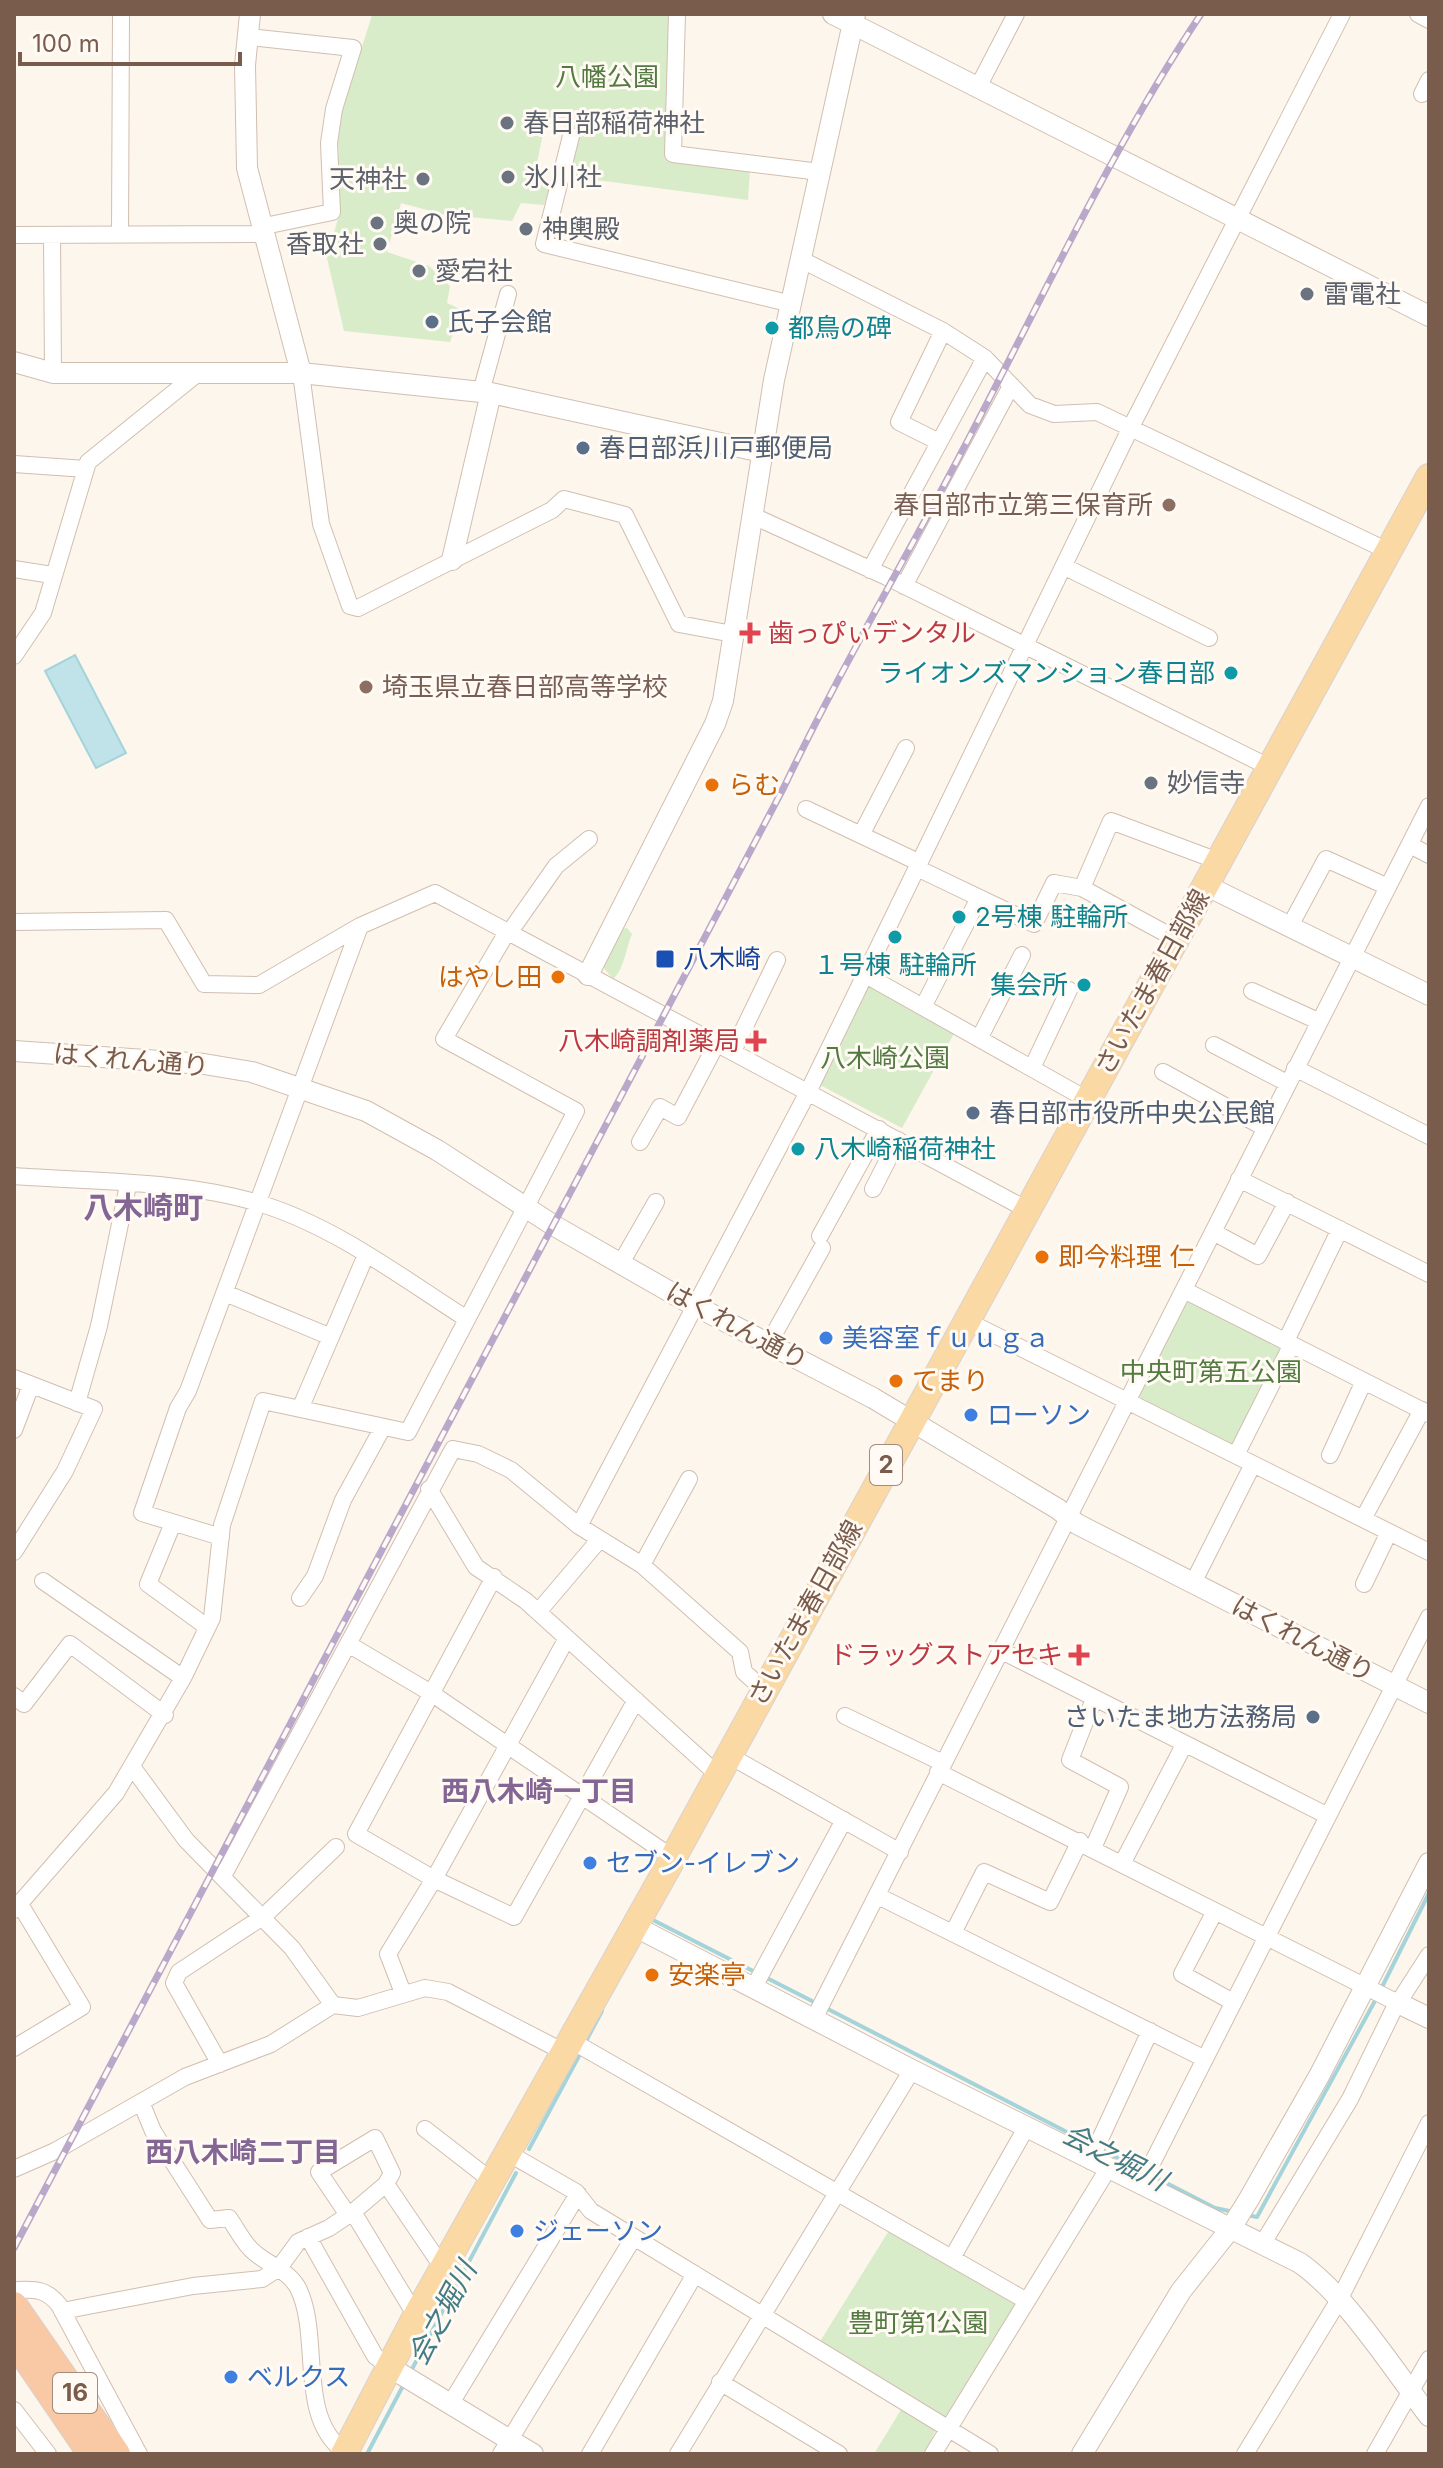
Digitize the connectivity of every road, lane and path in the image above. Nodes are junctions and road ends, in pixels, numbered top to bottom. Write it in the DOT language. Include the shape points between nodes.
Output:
graph roads {
  1 [pos="121,14"];
  2 [pos="250,14"];
  3 [pos="677,14"];
  4 [pos="833,14"];
  5 [pos="1016,14"];
  6 [pos="1342,14"];
  7 [pos="1418,14"];
  8 [pos="854,19"];
  9 [pos="1429,20"];
  10 [pos="249,37"];
  11 [pos="977,89"];
  12 [pos="571,136"];
  13 [pos="820,172"];
  14 [pos="1235,219"];
  15 [pos="261,231"];
  16 [pos="120,234"];
  17 [pos="14,235"];
  18 [pos="52,235"];
  19 [pos="802,260"];
  20 [pos="508,294"];
  21 [pos="792,304"];
  22 [pos="1429,316"];
  23 [pos="943,331"];
  24 [pos="985,358"];
  25 [pos="14,362"];
  26 [pos="53,373"];
  27 [pos="198,373"];
  28 [pos="301,373"];
  29 [pos="1011,386"];
  30 [pos="486,393"];
  31 [pos="1131,427"];
  32 [pos="939,442"];
  33 [pos="762,452"];
  34 [pos="14,464"];
  35 [pos="86,469"];
  36 [pos="1429,477"];
  37 [pos="751,515"];
  38 [pos="1388,551"];
  39 [pos="452,560"];
  40 [pos="1065,567"];
  41 [pos="14,569"];
  42 [pos="870,570"];
  43 [pos="52,575"];
  44 [pos="904,586"];
  45 [pos="733,634"];
  46 [pos="1209,638"];
  47 [pos="1027,647"];
  48 [pos="14,656"];
  49 [pos="906,748"];
  50 [pos="1269,767"];
  51 [pos="1429,806"];
  52 [pos="806,809"];
  53 [pos="861,835"];
  54 [pos="589,839"];
  55 [pos="1410,845"];
  56 [pos="1429,855"];
  57 [pos="1218,861"];
  58 [pos="918,865"];
  59 [pos="1205,885"];
  60 [pos="1388,887"];
  61 [pos="1082,888"];
  62 [pos="979,898"];
  63 [pos="14,922"];
  64 [pos="360,926"];
  65 [pos="1290,926"];
  66 [pos="508,932"];
  67 [pos="1176,939"];
  68 [pos="1022,955"];
  69 [pos="1351,956"];
  70 [pos="777,960"];
  71 [pos="864,974"];
  72 [pos="588,975"];
  73 [pos="1069,990"];
  74 [pos="1252,991"];
  75 [pos="1429,995"];
  76 [pos="923,1007"];
  77 [pos="1318,1021"];
  78 [pos="979,1039"];
  79 [pos="717,1043"];
  80 [pos="1214,1045"];
  81 [pos="14,1051"];
  82 [pos="733,1051"];
  83 [pos="1032,1068"];
  84 [pos="1163,1072"];
  85 [pos="1291,1076"];
  86 [pos="301,1086"];
  87 [pos="808,1092"];
  88 [pos="1088,1100"];
  89 [pos="1265,1128"];
  90 [pos="879,1129"];
  91 [pos="1429,1136"];
  92 [pos="898,1140"];
  93 [pos="640,1142"];
  94 [pos="14,1176"];
  95 [pos="1239,1179"];
  96 [pos="128,1185"];
  97 [pos="873,1189"];
  98 [pos="656,1202"];
  99 [pos="1287,1202"];
  100 [pos="258,1203"];
  101 [pos="527,1205"];
  102 [pos="1026,1209"];
  103 [pos="1340,1229"];
  104 [pos="1213,1232"];
  105 [pos="366,1255"];
  106 [pos="621,1263"];
  107 [pos="1429,1274"];
  108 [pos="1184,1290"];
  109 [pos="225,1293"];
  110 [pos="696,1305"];
  111 [pos="467,1319"];
  112 [pos="965,1320"];
  113 [pos="331,1337"];
  114 [pos="769,1343"];
  115 [pos="1289,1343"];
  116 [pos="14,1378"];
  117 [pos="1364,1381"];
  118 [pos="31,1385"];
  119 [pos="1127,1399"];
  120 [pos="77,1403"];
  121 [pos="300,1409"];
  122 [pos="1425,1412"];
  123 [pos="910,1423"];
  124 [pos="383,1427"];
  125 [pos="14,1430"];
  126 [pos="1236,1455"];
  127 [pos="1330,1455"];
  128 [pos="1253,1464"];
  129 [pos="689,1479"];
  130 [pos="429,1489"];
  131 [pos="1068,1518"];
  132 [pos="1363,1519"];
  133 [pos="173,1523"];
  134 [pos="579,1526"];
  135 [pos="1389,1532"];
  136 [pos="221,1537"];
  137 [pos="600,1539"];
  138 [pos="14,1552"];
  139 [pos="1429,1552"];
  140 [pos="642,1565"];
  141 [pos="494,1577"];
  142 [pos="43,1581"];
  143 [pos="1193,1583"];
  144 [pos="1364,1584"];
  145 [pos="300,1598"];
  146 [pos="538,1612"];
  147 [pos="1429,1617"];
  148 [pos="207,1627"];
  149 [pos="567,1638"];
  150 [pos="348,1644"];
  151 [pos="1000,1650"];
  152 [pos="183,1678"];
  153 [pos="1394,1685"];
  154 [pos="763,1689"];
  155 [pos="431,1693"];
  156 [pos="14,1696"];
  157 [pos="1094,1699"];
  158 [pos="636,1700"];
  159 [pos="1429,1703"];
  160 [pos="165,1715"];
  161 [pos="845,1716"];
  162 [pos="507,1744"];
  163 [pos="1184,1745"];
  164 [pos="723,1764"];
  165 [pos="133,1768"];
  166 [pos="941,1768"];
  167 [pos="583,1794"];
  168 [pos="1328,1816"];
  169 [pos="844,1820"];
  170 [pos="1086,1845"];
  171 [pos="336,1847"];
  172 [pos="900,1852"];
  173 [pos="673,1858"];
  174 [pos="1123,1862"];
  175 [pos="1429,1863"];
  176 [pos="223,1876"];
  177 [pos="434,1879"];
  178 [pos="878,1896"];
  179 [pos="17,1908"];
  180 [pos="1214,1913"];
  181 [pos="264,1916"];
  182 [pos="641,1929"];
  183 [pos="953,1933"];
  184 [pos="1265,1939"];
  185 [pos="1429,1955"];
  186 [pos="754,1987"];
  187 [pos="403,1993"];
  188 [pos="1381,1994"];
  189 [pos="1233,2002"];
  190 [pos="333,2005"];
  191 [pos="819,2009"];
  192 [pos="1429,2018"];
  193 [pos="1150,2031"];
  194 [pos="576,2047"];
  195 [pos="14,2048"];
  196 [pos="1203,2058"];
  197 [pos="220,2064"];
  198 [pos="912,2070"];
  199 [pos="141,2102"];
  200 [pos="1429,2123"];
  201 [pos="1026,2128"];
  202 [pos="425,2129"];
  203 [pos="508,2153"];
  204 [pos="1099,2165"];
  205 [pos="14,2169"];
  206 [pos="1145,2176"];
  207 [pos="492,2181"];
  208 [pos="386,2184"];
  209 [pos="838,2191"];
  210 [pos="578,2194"];
  211 [pos="350,2213"];
  212 [pos="1236,2221"];
  213 [pos="308,2237"];
  214 [pos="634,2237"];
  215 [pos="1263,2243"];
  216 [pos="952,2258"];
  217 [pos="279,2268"];
  218 [pos="443,2268"];
  219 [pos="695,2274"];
  220 [pos="14,2296"];
  221 [pos="1025,2300"];
  222 [pos="1339,2300"];
  223 [pos="14,2305"];
  224 [pos="62,2311"];
  225 [pos="763,2315"];
  226 [pos="416,2316"];
  227 [pos="23,2336"];
  228 [pos="1429,2359"];
  229 [pos="401,2374"];
  230 [pos="720,2382"];
  231 [pos="1412,2393"];
  232 [pos="451,2403"];
  233 [pos="14,2410"];
  234 [pos="1429,2416"];
  235 [pos="949,2428"];
  236 [pos="505,2447"];
  237 [pos="684,2452"];
  238 [pos="1085,2452"];
  239 [pos="345,2453"];
  240 [pos="48,2454"];
  241 [pos="91,2454"];
  242 [pos="117,2454"];
  243 [pos="139,2454"];
  244 [pos="533,2454"];
  245 [pos="590,2454"];
  246 [pos="839,2454"];
  247 [pos="933,2454"];
  248 [pos="990,2454"];
  249 [pos="1245,2454"];
  250 [pos="1375,2454"];
  1 -- 16 [label="street"];
  2 -- 10 [label="street"];
  3 -- 13 [label="street" via="673,154"];
  4 -- 8 [label="street"];
  5 -- 11 [label="street"];
  6 -- 14 [label="street"];
  7 -- 9 [label="street"];
  8 -- 11 [label="street"];
  8 -- 13 [label="street"];
  10 -- 15 [label="street" via="247,168"];
  10 -- 15 [label="street" via="353,48 329,143 332,212"];
  11 -- 14 [label="street"];
  12 -- 21 [label="street" via="544,244"];
  13 -- 19 [label="street"];
  14 -- 22 [label="street"];
  14 -- 31 [label="street"];
  15 -- 16 [label="street"];
  15 -- 28 [label="street"];
  16 -- 18 [label="street"];
  17 -- 18 [label="street"];
  18 -- 26 [label="street"];
  19 -- 21 [label="street"];
  19 -- 23 [label="street"];
  20 -- 30 [label="street"];
  21 -- 33 [label="street"];
  23 -- 24 [label="street"];
  23 -- 32 [label="street" via="899,422"];
  24 -- 29 [label="street"];
  24 -- 32 [label="street"];
  25 -- 26 [label="street"];
  26 -- 27 [label="street"];
  27 -- 28 [label="street"];
  27 -- 35 [label="street" via="88,462"];
  28 -- 30 [label="street"];
  28 -- 39 [label="street" via="321,524 350,606 358,608"];
  29 -- 31 [label="street" via="1030,405 1054,414 1097,412"];
  29 -- 44 [label="street"];
  30 -- 33 [label="street"];
  30 -- 39 [label="street"];
  31 -- 38 [label="street"];
  31 -- 40 [label="street"];
  32 -- 42 [label="street"];
  33 -- 37 [label="street"];
  34 -- 35 [label="street"];
  35 -- 43 [label="street"];
  36 -- 38 [label="main road, さいたま春日部線 / 2"];
  37 -- 42 [label="street"];
  37 -- 45 [label="street"];
  38 -- 50 [label="main road, さいたま春日部線 / 2"];
  39 -- 45 [label="street" via="564,499 603,509 625,515 679,624"];
  40 -- 46 [label="street"];
  40 -- 47 [label="street"];
  41 -- 43 [label="street"];
  42 -- 44 [label="street"];
  43 -- 48 [label="street" via="43,613"];
  44 -- 47 [label="street"];
  45 -- 72 [label="street" via="715,724"];
  47 -- 50 [label="street"];
  47 -- 58 [label="street"];
  49 -- 53 [label="street"];
  50 -- 57 [label="main road, さいたま春日部線 / 2"];
  51 -- 55 [label="street"];
  52 -- 53 [label="street"];
  53 -- 58 [label="street"];
  54 -- 66 [label="street" via="556,866"];
  55 -- 56 [label="street"];
  55 -- 60 [label="street"];
  57 -- 59 [label="main road, さいたま春日部線 / 2"];
  57 -- 61 [label="street" via="1111,821"];
  58 -- 62 [label="street"];
  58 -- 71 [label="street"];
  59 -- 65 [label="street"];
  59 -- 67 [label="main road, さいたま春日部線 / 2"];
  60 -- 65 [label="street" via="1326,859"];
  60 -- 69 [label="street"];
  61 -- 62 [label="street" via="1054,883 1034,924"];
  61 -- 67 [label="street"];
  62 -- 76 [label="street"];
  63 -- 64 [label="street" via="166,920 204,984 259,985"];
  64 -- 66 [label="street" via="435,893"];
  64 -- 86 [label="street"];
  65 -- 69 [label="street"];
  66 -- 72 [label="street"];
  66 -- 101 [label="street" via="444,1039 576,1111"];
  67 -- 88 [label="main road, さいたま春日部線 / 2"];
  68 -- 78 [label="street"];
  69 -- 75 [label="street"];
  69 -- 77 [label="street"];
  70 -- 82 [label="street"];
  71 -- 76 [label="street"];
  71 -- 87 [label="street"];
  72 -- 79 [label="street"];
  73 -- 83 [label="street"];
  74 -- 77 [label="street"];
  76 -- 78 [label="street"];
  77 -- 85 [label="street"];
  78 -- 83 [label="street"];
  79 -- 82 [label="street"];
  79 -- 93 [label="street" via="678,1117 660,1107"];
  80 -- 85 [label="street"];
  81 -- 86 [label="street, はくれん通り" via="204,1064"];
  82 -- 87 [label="street"];
  83 -- 88 [label="street"];
  84 -- 89 [label="street"];
  85 -- 89 [label="street"];
  85 -- 91 [label="street"];
  86 -- 100 [label="street"];
  86 -- 101 [label="street, はくれん通り" via="404,1131"];
  87 -- 90 [label="street"];
  87 -- 110 [label="street"];
  88 -- 102 [label="main road, さいたま春日部線 / 2"];
  89 -- 95 [label="street"];
  90 -- 92 [label="street"];
  90 -- 114 [label="street"];
  92 -- 97 [label="street"];
  92 -- 102 [label="street"];
  94 -- 96 [label="street"];
  95 -- 99 [label="street"];
  95 -- 104 [label="street"];
  96 -- 100 [label="street"];
  96 -- 120 [label="street"];
  98 -- 106 [label="street"];
  99 -- 103 [label="street"];
  99 -- 104 [label="street" via="1258,1256"];
  100 -- 105 [label="street"];
  100 -- 109 [label="street"];
  101 -- 106 [label="street, はくれん通り"];
  101 -- 111 [label="street"];
  102 -- 112 [label="main road, さいたま春日部線 / 2"];
  103 -- 107 [label="street"];
  103 -- 115 [label="street"];
  104 -- 108 [label="street"];
  105 -- 111 [label="street"];
  105 -- 113 [label="street"];
  106 -- 110 [label="street, はくれん通り"];
  108 -- 115 [label="street"];
  108 -- 119 [label="street"];
  109 -- 113 [label="street"];
  109 -- 133 [label="street" via="142,1513"];
  110 -- 114 [label="street, はくれん通り"];
  110 -- 134 [label="street"];
  111 -- 124 [label="street" via="408,1432"];
  112 -- 119 [label="street"];
  112 -- 123 [label="main road, さいたま春日部線 / 2"];
  113 -- 121 [label="street"];
  114 -- 123 [label="street, はくれん通り"];
  115 -- 117 [label="street"];
  115 -- 126 [label="street"];
  116 -- 118 [label="street"];
  117 -- 122 [label="street"];
  117 -- 127 [label="street"];
  118 -- 120 [label="street"];
  118 -- 125 [label="street"];
  119 -- 126 [label="street"];
  119 -- 131 [label="street"];
  120 -- 138 [label="street" via="94,1409 65,1471"];
  121 -- 124 [label="street"];
  121 -- 136 [label="street" via="263,1401"];
  122 -- 132 [label="street"];
  123 -- 131 [label="street, はくれん通り"];
  123 -- 154 [label="main road, さいたま春日部線 / 2"];
  124 -- 145 [label="street" via="343,1500 315,1576"];
  126 -- 128 [label="street"];
  128 -- 132 [label="street"];
  128 -- 143 [label="street"];
  129 -- 140 [label="street"];
  130 -- 134 [label="street" via="453,1449 478,1454 511,1470"];
  130 -- 141 [label="street" via="476,1567"];
  130 -- 150 [label="street"];
  131 -- 143 [label="street, はくれん通り"];
  131 -- 151 [label="street"];
  132 -- 135 [label="street"];
  133 -- 136 [label="street"];
  133 -- 148 [label="street" via="148,1584"];
  134 -- 137 [label="street"];
  135 -- 139 [label="street"];
  135 -- 144 [label="street"];
  136 -- 148 [label="street" via="217,1589"];
  137 -- 140 [label="street"];
  137 -- 146 [label="street"];
  140 -- 154 [label="street" via="740,1652 744,1672"];
  141 -- 146 [label="street"];
  141 -- 155 [label="street"];
  142 -- 152 [label="street"];
  143 -- 153 [label="street, はくれん通り"];
  146 -- 149 [label="street"];
  147 -- 153 [label="street"];
  148 -- 152 [label="street"];
  149 -- 158 [label="street"];
  149 -- 162 [label="street"];
  150 -- 155 [label="street"];
  150 -- 176 [label="street"];
  151 -- 157 [label="street"];
  151 -- 166 [label="street"];
  152 -- 160 [label="street"];
  153 -- 159 [label="street, はくれん通り"];
  153 -- 168 [label="street"];
  154 -- 164 [label="main road, さいたま春日部線 / 2"];
  155 -- 162 [label="street"];
  155 -- 177 [label="street" via="356,1834"];
  156 -- 160 [label="street" via="24,1704 70,1644"];
  157 -- 163 [label="street"];
  157 -- 170 [label="street" via="1070,1760 1120,1787"];
  158 -- 164 [label="street"];
  158 -- 167 [label="street"];
  160 -- 165 [label="street"];
  161 -- 166 [label="street"];
  162 -- 167 [label="street"];
  162 -- 177 [label="street"];
  163 -- 168 [label="street"];
  163 -- 174 [label="street"];
  164 -- 169 [label="street"];
  164 -- 173 [label="main road, さいたま春日部線 / 2"];
  165 -- 176 [label="street" via="186,1840"];
  165 -- 179 [label="street"];
  166 -- 170 [label="street"];
  166 -- 172 [label="street"];
  167 -- 173 [label="street"];
  167 -- 177 [label="street" via="514,1917"];
  168 -- 184 [label="street"];
  169 -- 172 [label="street"];
  169 -- 186 [label="street"];
  170 -- 174 [label="street"];
  170 -- 183 [label="street" via="1050,1902 984,1872"];
  171 -- 181 [label="street"];
  172 -- 178 [label="street"];
  173 -- 182 [label="main road, さいたま春日部線 / 2"];
  174 -- 180 [label="street"];
  175 -- 188 [label="street"];
  176 -- 181 [label="street"];
  177 -- 187 [label="street" via="388,1954"];
  178 -- 183 [label="street"];
  178 -- 191 [label="street"];
  179 -- 195 [label="street" via="82,2007"];
  180 -- 184 [label="street"];
  180 -- 189 [label="street" via="1182,1974"];
  181 -- 190 [label="street"];
  181 -- 197 [label="street" via="179,1972 174,1983"];
  182 -- 186 [label="street"];
  182 -- 194 [label="main road, さいたま春日部線 / 2"];
  183 -- 193 [label="street"];
  184 -- 188 [label="street"];
  184 -- 189 [label="street"];
  185 -- 188 [label="street"];
  186 -- 191 [label="street"];
  187 -- 190 [label="street" via="358,2008"];
  187 -- 194 [label="street" via="425,1988 448,1992"];
  188 -- 192 [label="street"];
  188 -- 212 [label="street" via="1319,2076"];
  188 -- 215 [label="street" via="1350,2099"];
  189 -- 196 [label="street"];
  190 -- 197 [label="street" via="271,2044"];
  191 -- 198 [label="street"];
  193 -- 196 [label="street"];
  193 -- 204 [label="street"];
  194 -- 203 [label="main road, さいたま春日部線 / 2"];
  194 -- 209 [label="street"];
  196 -- 206 [label="street"];
  197 -- 199 [label="street"];
  198 -- 201 [label="street"];
  198 -- 209 [label="street"];
  199 -- 205 [label="street"];
  199 -- 217 [label="street" via="153,2131 210,2220 229,2218 253,2252"];
  200 -- 222 [label="street"];
  201 -- 204 [label="street"];
  201 -- 216 [label="street"];
  202 -- 207 [label="street"];
  203 -- 207 [label="main road, さいたま春日部線 / 2"];
  203 -- 210 [label="street"];
  204 -- 206 [label="street"];
  204 -- 221 [label="street"];
  206 -- 212 [label="street"];
  207 -- 218 [label="main road, さいたま春日部線 / 2"];
  208 -- 211 [label="street"];
  208 -- 211 [label="street" via="392,2173 375,2138 319,2172"];
  208 -- 218 [label="street"];
  209 -- 216 [label="street"];
  209 -- 225 [label="street"];
  210 -- 214 [label="street" via="591,2211"];
  210 -- 232 [label="street"];
  211 -- 213 [label="street"];
  211 -- 226 [label="street"];
  212 -- 215 [label="street"];
  212 -- 238 [label="street" via="1181,2291"];
  213 -- 217 [label="street"];
  213 -- 229 [label="street" via="375,2356"];
  214 -- 219 [label="street"];
  214 -- 236 [label="street"];
  215 -- 222 [label="street" via="1317,2275"];
  216 -- 221 [label="street"];
  217 -- 224 [label="street" via="262,2279"];
  217 -- 239 [label="street" via="298,2288 307,2313 310,2370 326,2432"];
  218 -- 226 [label="main road, さいたま春日部線 / 2"];
  219 -- 225 [label="street"];
  219 -- 245 [label="street"];
  220 -- 224 [label="street" via="18,2290 49,2293"];
  221 -- 235 [label="street"];
  222 -- 231 [label="street"];
  222 -- 249 [label="street"];
  223 -- 227 [label="highway, 16"];
  224 -- 243 [label="street"];
  225 -- 230 [label="street"];
  225 -- 235 [label="street"];
  226 -- 229 [label="main road, さいたま春日部線 / 2"];
  227 -- 241 [label="highway, 16"];
  227 -- 242 [label="highway, 16"];
  228 -- 231 [label="street"];
  229 -- 232 [label="street"];
  229 -- 239 [label="main road, さいたま春日部線 / 2"];
  230 -- 237 [label="street"];
  230 -- 246 [label="street"];
  231 -- 234 [label="street"];
  231 -- 250 [label="street"];
  232 -- 236 [label="street"];
  233 -- 240 [label="street"];
  235 -- 247 [label="street"];
  235 -- 248 [label="street"];
  236 -- 244 [label="street"];
}
